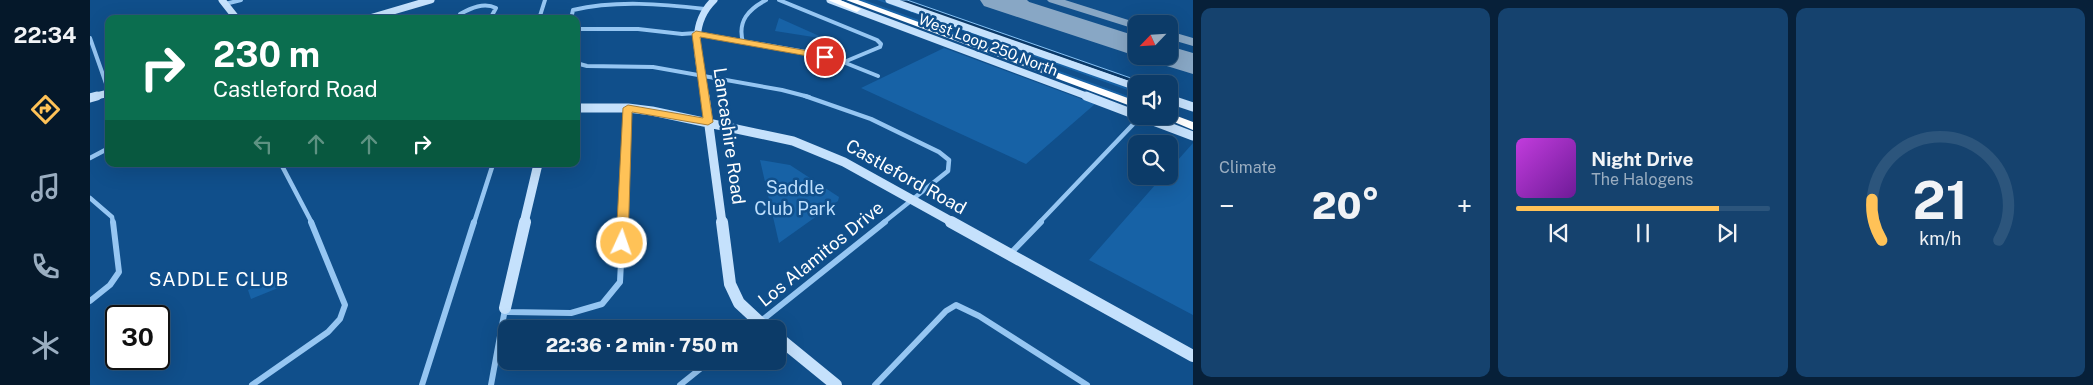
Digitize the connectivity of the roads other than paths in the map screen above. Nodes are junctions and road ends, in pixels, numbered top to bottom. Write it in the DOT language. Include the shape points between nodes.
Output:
graph roads {
  1 [pos="241,0"];
  2 [pos="431,0"];
  3 [pos="545,0"];
  4 [pos="714,0"];
  5 [pos="766,0"];
  6 [pos="779,0"];
  7 [pos="831,0"];
  8 [pos="850,0"];
  9 [pos="872,0"];
  10 [pos="889,0"];
  11 [pos="224,2"];
  12 [pos="705,9"];
  13 [pos="234,15"];
  14 [pos="380,15"];
  15 [pos="460,15"];
  16 [pos="492,15"];
  17 [pos="540,15"];
  18 [pos="572,15"];
  19 [pos="580,29"];
  20 [pos="696,34"];
  21 [pos="90,38"];
  22 [pos="743,42"];
  23 [pos="978,48"];
  24 [pos="843,62"];
  25 [pos="580,64"];
  26 [pos="702,75"];
  27 [pos="878,76"];
  28 [pos="105,81"];
  29 [pos="1128,84"];
  30 [pos="105,93"];
  31 [pos="1128,93"];
  32 [pos="90,98"];
  33 [pos="1128,102"];
  34 [pos="1178,102"];
  35 [pos="1193,107"];
  36 [pos="580,108"];
  37 [pos="628,108"];
  38 [pos="1178,111"];
  39 [pos="1128,112"];
  40 [pos="1193,117"];
  41 [pos="1178,120"];
  42 [pos="708,122"];
  43 [pos="1132,125"];
  44 [pos="1164,125"];
  45 [pos="1193,126"];
  46 [pos="1193,136"];
  47 [pos="105,150"];
  48 [pos="90,158"];
  49 [pos="283,167"];
  50 [pos="492,167"];
  51 [pos="537,167"];
  52 [pos="912,200"];
  53 [pos="92,201"];
  54 [pos="1010,254"];
  55 [pos="90,301"];
  56 [pos="505,310"];
  57 [pos="753,320"];
  58 [pos="767,320"];
  59 [pos="786,344"];
  60 [pos="1193,356"];
  61 [pos="699,370"];
  62 [pos="252,385"];
  63 [pos="422,385"];
  64 [pos="491,385"];
  65 [pos="680,385"];
  66 [pos="836,385"];
  67 [pos="875,385"];
  68 [pos="1087,385"];
  1 -- 11 [label="street"];
  2 -- 14 [label="street"];
  3 -- 17 [label="street"];
  4 -- 12 [label="street, Lancashire Road"];
  5 -- 22 [label="street" via="744,15 740,30"];
  6 -- 24 [label="street" via="881,44"];
  7 -- 23 [label="highway"];
  7 -- 39 [label="street, West Loop 250 North"];
  8 -- 23 [label="highway"];
  9 -- 31 [label="highway"];
  10 -- 29 [label="street, West Loop 250 North"];
  11 -- 13 [label="street"];
  12 -- 18 [label="street" via="646,2 592,2 573,10"];
  12 -- 20 [label="street, Lancashire Road"];
  15 -- 16 [label="street" via="493,5 496,8"];
  19 -- 20 [label="street"];
  20 -- 22 [label="street"];
  20 -- 26 [label="street, Lancashire Road"];
  21 -- 28 [label="street"];
  22 -- 24 [label="street" via="806,52"];
  23 -- 33 [label="highway"];
  24 -- 27 [label="street"];
  25 -- 26 [label="street" via="653,67"];
  26 -- 42 [label="street, Lancashire Road"];
  26 -- 52 [label="street, Los Alamitos Drive" via="826,102 872,119 939,152 950,162 948,171"];
  30 -- 32 [label="street"];
  34 -- 35 [label="street"];
  36 -- 37 [label="street, Castleford Road"];
  37 -- 42 [label="street, Castleford Road"];
  37 -- 56 [label="street" via="620,282 602,304 571,313"];
  38 -- 40 [label="highway"];
  41 -- 45 [label="highway"];
  42 -- 52 [label="street, Castleford Road" via="793,140 844,162"];
  42 -- 57 [label="street, Lancashire Road" via="730,284 738,303"];
  43 -- 54 [label="street"];
  44 -- 46 [label="street"];
  47 -- 48 [label="street"];
  49 -- 62 [label="street" via="313,225 345,305 340,319 328,332"];
  50 -- 63 [label="street"];
  51 -- 56 [label="street"];
  52 -- 54 [label="street, Castleford Road"];
  52 -- 58 [label="street, Los Alamitos Drive"];
  53 -- 55 [label="street" via="112,217 119,272 110,285"];
  54 -- 60 [label="street, Castleford Road"];
  56 -- 64 [label="street"];
  59 -- 66 [label="street"];
  61 -- 65 [label="street"];
  67 -- 68 [label="street" via="946,311 956,305 979,316"];
}
